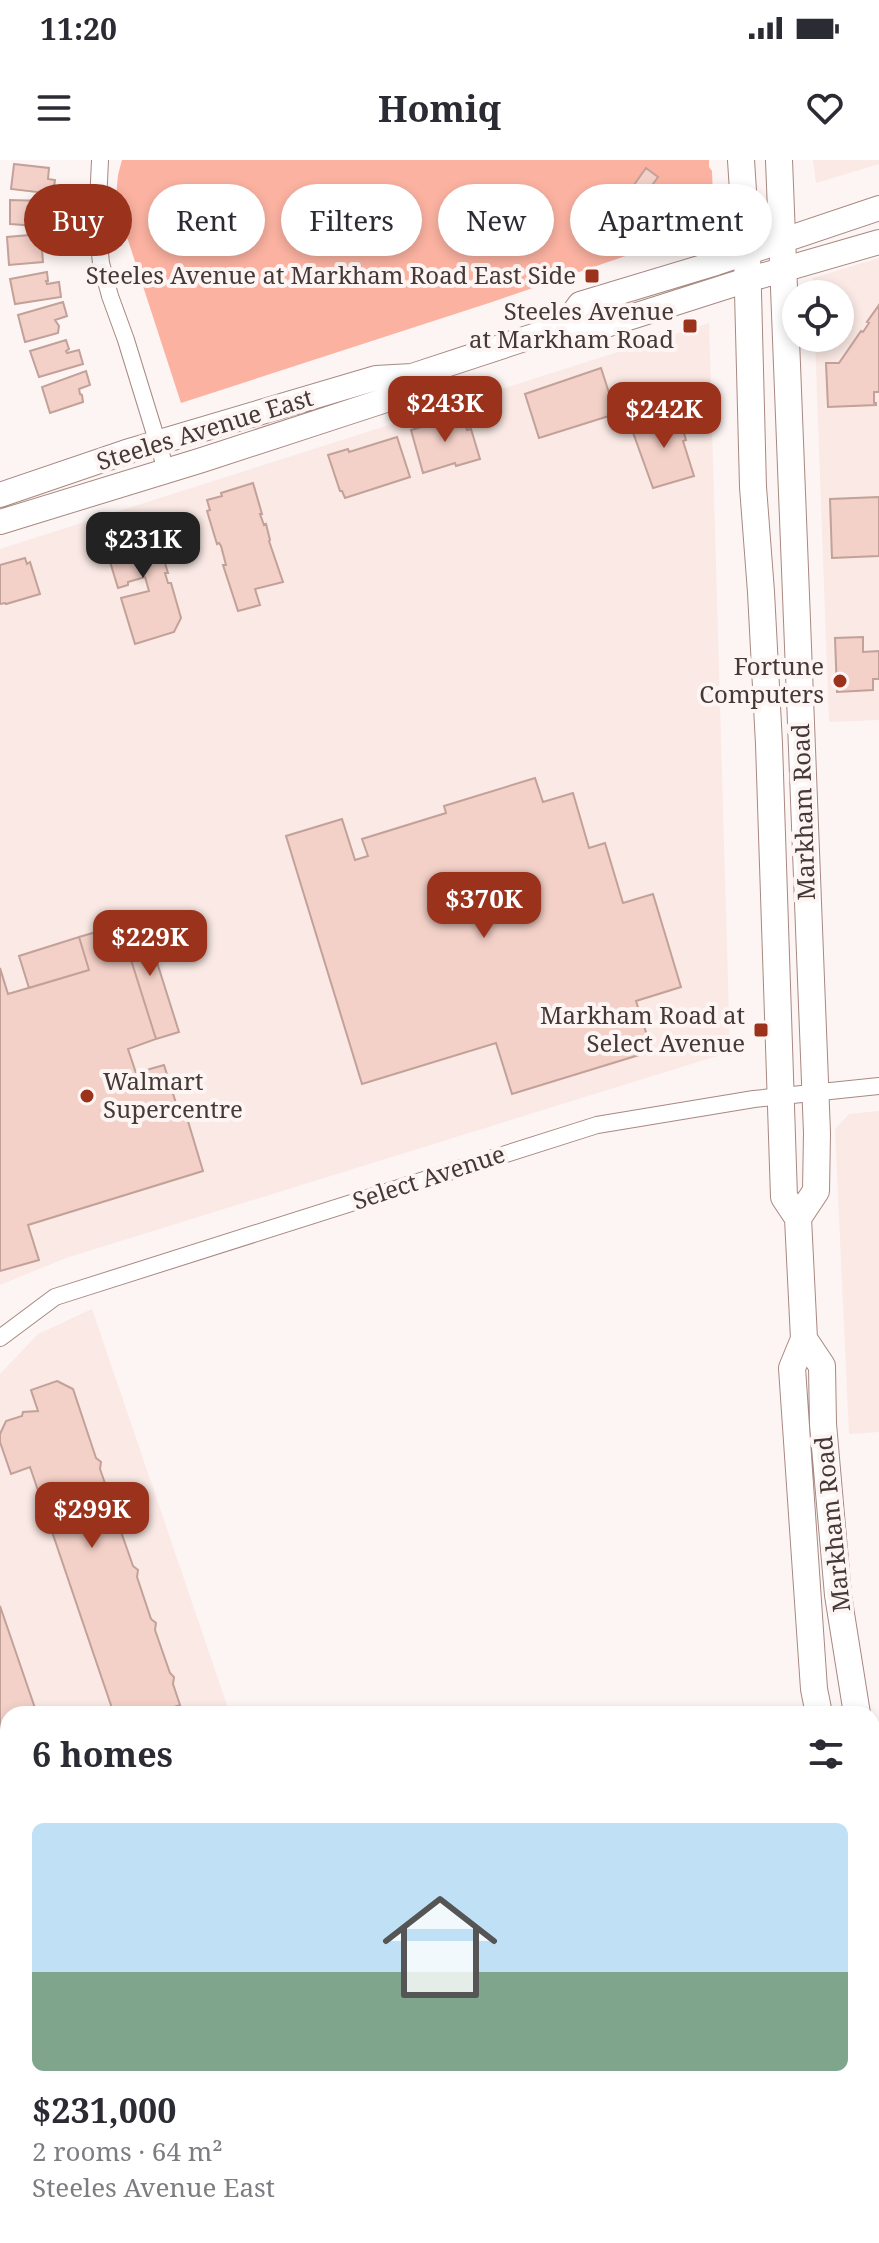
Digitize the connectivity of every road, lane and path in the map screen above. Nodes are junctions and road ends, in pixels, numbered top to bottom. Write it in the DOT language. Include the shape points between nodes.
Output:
graph roads {
  1 [pos="100,160"];
  2 [pos="741,160"];
  3 [pos="779,160"];
  4 [pos="743,184"];
  5 [pos="879,208"];
  6 [pos="783,241"];
  7 [pos="879,242"];
  8 [pos="772,245"];
  9 [pos="737,256"];
  10 [pos="747,256"];
  11 [pos="784,270"];
  12 [pos="747,280"];
  13 [pos="564,326"];
  14 [pos="412,376"];
  15 [pos="157,443"];
  16 [pos="166,470"];
  17 [pos="0,495"];
  18 [pos="0,522"];
  19 [pos="879,1086"];
  20 [pos="816,1092"];
  21 [pos="782,1096"];
  22 [pos="798,1218"];
  23 [pos="0,1338"];
  24 [pos="804,1339"];
  25 [pos="818,1706"];
  26 [pos="856,1706"];
  1 -- 15 [label="street" via="101,263"];
  2 -- 4 [label="main road, Markham Road"];
  3 -- 6 [label="main road, Markham Road"];
  5 -- 6 [label="main road, Steeles Avenue East"];
  6 -- 8 [label="main road, Steeles Avenue East"];
  6 -- 11 [label="main road, Markham Road"];
  7 -- 11 [label="main road, Steeles Avenue East"];
  9 -- 13 [label="main road, Steeles Avenue East" via="580,304"];
  10 -- 12 [label="main road, Markham Road"];
  11 -- 12 [label="main road, Steeles Avenue East"];
  11 -- 20 [label="main road, Markham Road"];
  12 -- 13 [label="main road, Steeles Avenue East" via="587,331"];
  12 -- 21 [label="main road, Markham Road"];
  13 -- 14 [label="main road, Steeles Avenue East"];
  14 -- 15 [label="main road, Steeles Avenue East" via="376,378"];
  14 -- 16 [label="main road, Steeles Avenue East" via="389,399"];
  15 -- 16 [label="street"];
  15 -- 17 [label="main road, Steeles Avenue East"];
  16 -- 18 [label="main road, Steeles Avenue East"];
  19 -- 20 [label="street, Select Avenue"];
  20 -- 21 [label="street, Select Avenue"];
  20 -- 22 [label="main road, Markham Road" via="816,1191"];
  21 -- 22 [label="main road, Markham Road" via="784,1197"];
  21 -- 23 [label="street, Select Avenue" via="597,1125 55,1297"];
  22 -- 24 [label="main road, Markham Road"];
  24 -- 25 [label="main road, Markham Road" via="792,1368"];
  24 -- 26 [label="main road, Markham Road" via="822,1366 838,1595"];
}
